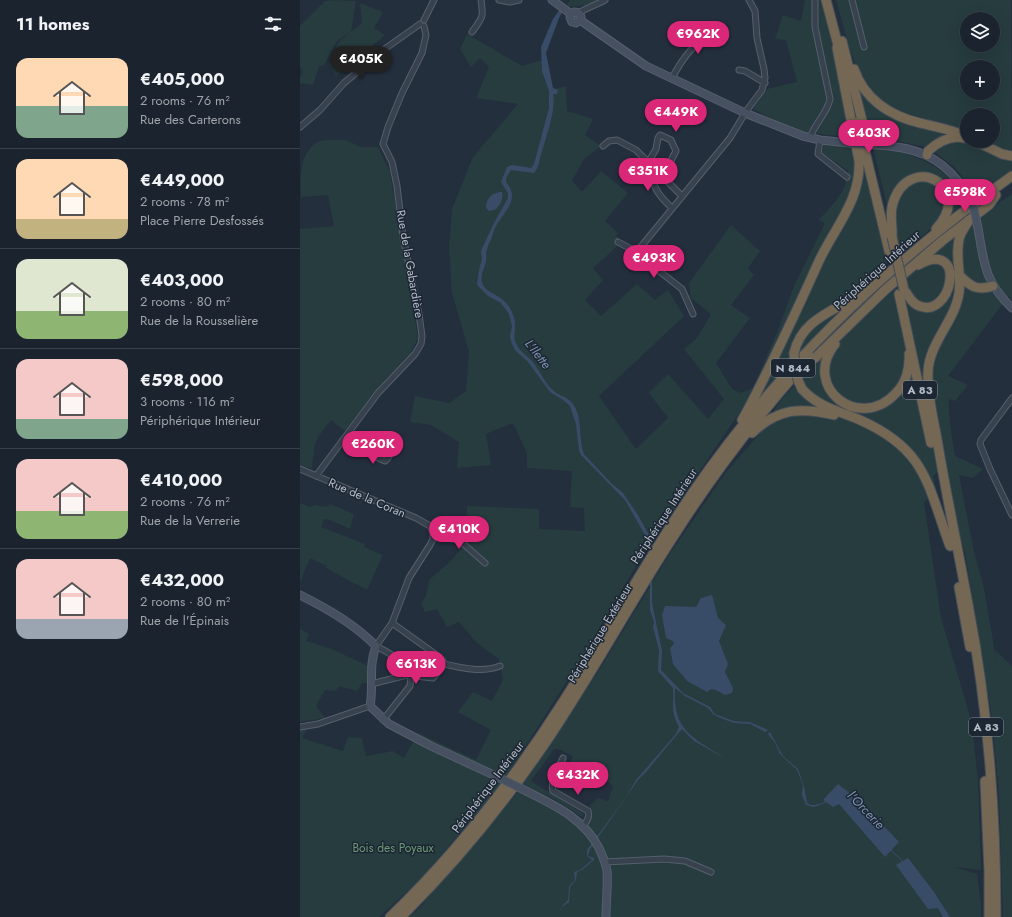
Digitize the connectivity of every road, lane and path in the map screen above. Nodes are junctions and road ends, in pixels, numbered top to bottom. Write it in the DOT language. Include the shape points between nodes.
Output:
graph roads {
  1 [pos="434,0"];
  2 [pos="481,0"];
  3 [pos="499,0"];
  4 [pos="519,0"];
  5 [pos="552,0"];
  6 [pos="605,0"];
  7 [pos="749,0"];
  8 [pos="814,0"];
  9 [pos="826,0"];
  10 [pos="831,0"];
  11 [pos="852,0"];
  12 [pos="568,12"];
  13 [pos="580,17"];
  14 [pos="422,25"];
  15 [pos="712,26"];
  16 [pos="472,32"];
  17 [pos="840,44"];
  18 [pos="864,47"];
  19 [pos="844,58"];
  20 [pos="739,70"];
  21 [pos="672,78"];
  22 [pos="765,83"];
  23 [pos="745,113"];
  24 [pos="300,127"];
  25 [pos="960,134"];
  26 [pos="960,137"];
  27 [pos="810,138"];
  28 [pos="820,140"];
  29 [pos="603,146"];
  30 [pos="990,148"];
  31 [pos="927,155"];
  32 [pos="1012,156"];
  33 [pos="649,162"];
  34 [pos="873,164"];
  35 [pos="656,170"];
  36 [pos="661,175"];
  37 [pos="1012,176"];
  38 [pos="847,177"];
  39 [pos="1012,183"];
  40 [pos="996,195"];
  41 [pos="682,196"];
  42 [pos="672,208"];
  43 [pos="969,220"];
  44 [pos="892,237"];
  45 [pos="931,237"];
  46 [pos="618,242"];
  47 [pos="891,249"];
  48 [pos="635,254"];
  49 [pos="911,267"];
  50 [pos="959,275"];
  51 [pos="874,286"];
  52 [pos="993,286"];
  53 [pos="902,292"];
  54 [pos="1012,308"];
  55 [pos="693,314"];
  56 [pos="848,326"];
  57 [pos="910,333"];
  58 [pos="811,357"];
  59 [pos="1012,398"];
  60 [pos="874,427"];
  61 [pos="342,441"];
  62 [pos="392,448"];
  63 [pos="935,448"];
  64 [pos="734,450"];
  65 [pos="718,458"];
  66 [pos="938,462"];
  67 [pos="300,469"];
  68 [pos="316,476"];
  69 [pos="1012,515"];
  70 [pos="433,536"];
  71 [pos="950,546"];
  72 [pos="660,549"];
  73 [pos="484,563"];
  74 [pos="300,595"];
  75 [pos="392,623"];
  76 [pos="376,646"];
  77 [pos="444,664"];
  78 [pos="500,666"];
  79 [pos="409,675"];
  80 [pos="371,684"];
  81 [pos="370,706"];
  82 [pos="383,720"];
  83 [pos="300,727"];
  84 [pos="563,758"];
  85 [pos="584,826"];
  86 [pos="605,862"];
  87 [pos="711,872"];
  88 [pos="390,917"];
  89 [pos="401,917"];
  90 [pos="606,917"];
  91 [pos="989,917"];
  92 [pos="996,917"];
  1 -- 14 [label="street" via="424,20 420,21"];
  2 -- 16 [label="street" via="482,18"];
  3 -- 4 [label="street"];
  5 -- 12 [label="street"];
  6 -- 13 [label="street" via="586,9"];
  7 -- 22 [label="street" via="756,11 757,38"];
  8 -- 27 [label="street" via="815,27 830,99"];
  9 -- 17 [label="highway"];
  10 -- 17 [label="highway"];
  11 -- 18 [label="street"];
  12 -- 13 [label="street" via="574,12"];
  12 -- 13 [label="street" via="572,22 578,23"];
  13 -- 21 [label="street" via="646,66"];
  14 -- 24 [label="street" via="386,48 344,82 320,110"];
  14 -- 61 [label="street, Rue de la Gabardière" via="426,35 422,53 402,93 383,141 392,162 397,186 403,237 419,314 421,344 415,354 378,392"];
  15 -- 21 [label="street" via="703,33 704,40 697,43"];
  17 -- 19 [label="highway"];
  17 -- 25 [label="highway" via="848,49 861,86 881,106 903,118"];
  17 -- 65 [label="highway" via="837,48 859,161 856,191 752,402 720,450"];
  19 -- 34 [label="highway, A 83"];
  19 -- 47 [label="highway, A 83"];
  20 -- 22 [label="street"];
  21 -- 23 [label="street"];
  22 -- 23 [label="street"];
  23 -- 27 [label="street"];
  23 -- 41 [label="street" via="730,138"];
  26 -- 31 [label="highway" via="939,142"];
  27 -- 28 [label="street"];
  28 -- 31 [label="street, bridge" via="905,148"];
  28 -- 38 [label="street" via="818,154"];
  29 -- 33 [label="street" via="609,141 617,140 636,150"];
  30 -- 32 [label="highway"];
  31 -- 52 [label="street, bridge" via="946,168 966,192 974,209 984,265"];
  33 -- 35 [label="street"];
  33 -- 36 [label="street" via="660,135 671,140 676,151"];
  34 -- 44 [label="highway"];
  34 -- 47 [label="highway, A 83"];
  35 -- 36 [label="street"];
  35 -- 42 [label="street" via="654,186"];
  36 -- 41 [label="street"];
  37 -- 45 [label="highway, Périphérique Intérieur / N 844"];
  39 -- 40 [label="highway, Périphérique Extérieur / N 844"];
  40 -- 43 [label="highway" via="989,205"];
  40 -- 58 [label="highway, Périphérique Extérieur / N 844" via="904,268"];
  41 -- 42 [label="street"];
  42 -- 48 [label="street"];
  43 -- 49 [label="highway"];
  43 -- 50 [label="highway" via="959,241"];
  44 -- 45 [label="highway" via="891,213 895,198 906,182 921,177 931,178 939,183 948,198 946,216"];
  44 -- 53 [label="highway, bridge"];
  45 -- 51 [label="highway, Périphérique Intérieur / N 844"];
  46 -- 48 [label="street"];
  47 -- 53 [label="highway, A 83"];
  48 -- 55 [label="street" via="682,289"];
  49 -- 53 [label="highway" via="932,260 942,261 950,269 950,284 940,301 929,307 915,304"];
  49 -- 56 [label="highway"];
  50 -- 52 [label="highway" via="976,288"];
  50 -- 63 [label="highway" via="960,290 957,301 933,350 928,367"];
  51 -- 60 [label="highway, bridge" via="812,323 800,337 794,353 796,372 802,389 827,408"];
  51 -- 65 [label="highway, Périphérique Intérieur / N 844" via="785,377"];
  52 -- 54 [label="street"];
  53 -- 57 [label="highway, A 83"];
  56 -- 57 [label="highway" via="828,353 825,375 827,385 836,398 846,405 859,408 883,403 902,385 909,367 906,336"];
  56 -- 58 [label="highway" via="815,358"];
  57 -- 63 [label="highway, A 83"];
  58 -- 64 [label="highway, Périphérique Extérieur / N 844" via="761,414"];
  59 -- 69 [label="street" via="980,444"];
  60 -- 64 [label="highway" via="817,411 792,411 766,421 742,446"];
  60 -- 71 [label="highway" via="898,442 919,464 934,497"];
  61 -- 62 [label="street" via="385,461"];
  61 -- 68 [label="street, Rue de la Gabardière"];
  63 -- 66 [label="highway"];
  64 -- 72 [label="highway, Périphérique Extérieur / N 844"];
  65 -- 72 [label="highway, Périphérique Intérieur / N 844" via="695,489"];
  66 -- 71 [label="highway, A 83"];
  66 -- 92 [label="highway, A 83" via="974,631 984,700 993,810"];
  67 -- 68 [label="street, Rue de la Coran"];
  68 -- 70 [label="street, Rue de la Coran" via="416,518 427,524"];
  70 -- 73 [label="street" via="459,540"];
  70 -- 75 [label="street" via="409,578"];
  71 -- 91 [label="highway, A 83" via="970,645 980,729 988,834"];
  72 -- 88 [label="highway, Périphérique Intérieur / N 844" via="641,573 565,699 519,767 459,844"];
  72 -- 89 [label="highway, Périphérique Extérieur / N 844" via="644,582 580,689 527,770 457,858"];
  74 -- 76 [label="street" via="330,610 368,637"];
  75 -- 76 [label="street"];
  75 -- 77 [label="street" via="438,656"];
  76 -- 79 [label="street" via="397,658"];
  76 -- 80 [label="street" via="372,661"];
  77 -- 78 [label="street" via="477,670 490,670"];
  77 -- 79 [label="street" via="433,678"];
  79 -- 80 [label="street"];
  79 -- 82 [label="street" via="410,686"];
  80 -- 81 [label="street"];
  81 -- 82 [label="street"];
  81 -- 83 [label="street" via="318,724"];
  82 -- 85 [label="street, bridge" via="566,812"];
  84 -- 85 [label="street" via="554,778 553,791 588,811 588,819"];
  85 -- 86 [label="street"];
  86 -- 87 [label="street" via="664,859 685,861"];
  86 -- 90 [label="street"];
}
